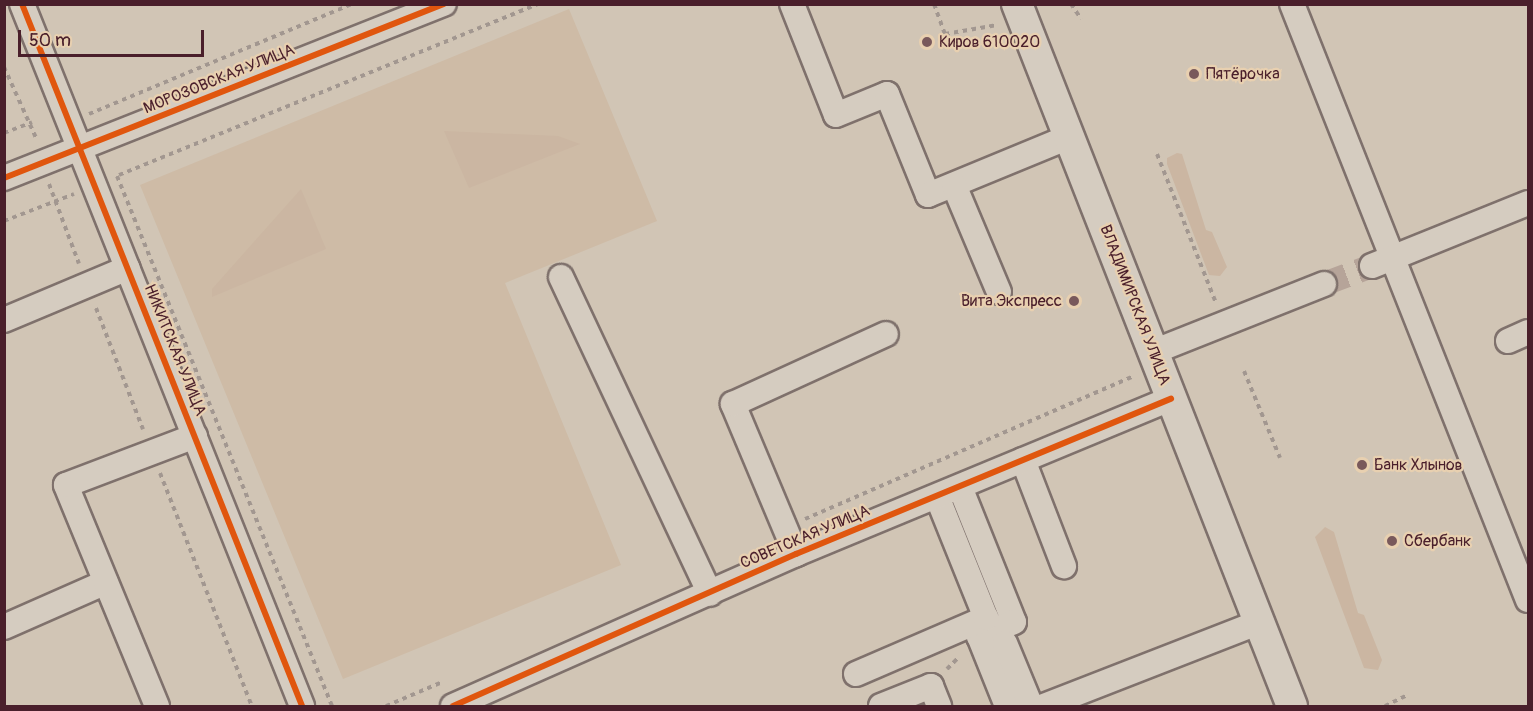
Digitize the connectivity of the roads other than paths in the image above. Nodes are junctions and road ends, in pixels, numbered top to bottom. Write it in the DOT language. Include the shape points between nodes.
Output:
graph roads {
  1 [pos="22,4"];
  2 [pos="444,4"];
  3 [pos="792,4"];
  4 [pos="1292,4"];
  5 [pos="1013,10"];
  6 [pos="404,12"];
  7 [pos="1069,136"];
  8 [pos="80,148"];
  9 [pos="4,178"];
  10 [pos="954,185"];
  11 [pos="1528,202"];
  12 [pos="1382,262"];
  13 [pos="128,268"];
  14 [pos="561,278"];
  15 [pos="1324,284"];
  16 [pos="999,292"];
  17 [pos="4,320"];
  18 [pos="886,334"];
  19 [pos="1145,363"];
  20 [pos="1172,399"];
  21 [pos="195,436"];
  22 [pos="1023,460"];
  23 [pos="960,487"];
  24 [pos="937,496"];
  25 [pos="796,554"];
  26 [pos="1064,566"];
  27 [pos="106,582"];
  28 [pos="710,594"];
  29 [pos="1528,600"];
  30 [pos="1259,622"];
  31 [pos="4,627"];
  32 [pos="1005,643"];
  33 [pos="856,674"];
  34 [pos="935,696"];
  35 [pos="1089,699"];
  36 [pos="157,706"];
  37 [pos="302,706"];
  38 [pos="453,706"];
  39 [pos="881,706"];
  40 [pos="1007,706"];
  41 [pos="1031,706"];
  42 [pos="1044,706"];
  43 [pos="1292,706"];
  1 -- 8 [label="street, НИКИТСКАЯ УЛИЦА"];
  2 -- 6 [label="street, МОРОЗОВСКАЯ УЛИЦА"];
  3 -- 10 [label="street" via="836,115 887,94 928,195"];
  4 -- 12 [label="street"];
  5 -- 7 [label="main road, ВЛАДИМИРСКАЯ УЛИЦА"];
  6 -- 8 [label="street, МОРОЗОВСКАЯ УЛИЦА"];
  7 -- 10 [label="street"];
  7 -- 19 [label="main road, ВЛАДИМИРСКАЯ УЛИЦА"];
  8 -- 9 [label="street, МОРОЗОВСКАЯ УЛИЦА"];
  8 -- 13 [label="street, НИКИТСКАЯ УЛИЦА"];
  10 -- 16 [label="street"];
  11 -- 12 [label="street"];
  12 -- 29 [label="street"];
  13 -- 17 [label="street"];
  13 -- 21 [label="street, НИКИТСКАЯ УЛИЦА"];
  14 -- 28 [label="street"];
  15 -- 19 [label="street"];
  18 -- 25 [label="street" via="733,404"];
  19 -- 20 [label="main road, ВЛАДИМИРСКАЯ УЛИЦА"];
  20 -- 22 [label="street, СОВЕТСКАЯ УЛИЦА"];
  20 -- 30 [label="main road, ВЛАДИМИРСКАЯ УЛИЦА"];
  21 -- 27 [label="street" via="66,485"];
  21 -- 37 [label="street, НИКИТСКАЯ УЛИЦА"];
  22 -- 23 [label="street, СОВЕТСКАЯ УЛИЦА"];
  22 -- 26 [label="street"];
  23 -- 24 [label="street, СОВЕТСКАЯ УЛИЦА"];
  23 -- 40 [label="street" via="1014,622 979,636"];
  24 -- 25 [label="street, СОВЕТСКАЯ УЛИЦА"];
  24 -- 33 [label="street" via="986,618"];
  25 -- 28 [label="street, СОВЕТСКАЯ УЛИЦА"];
  27 -- 31 [label="street"];
  27 -- 36 [label="street"];
  28 -- 38 [label="street, СОВЕТСКАЯ УЛИЦА"];
  30 -- 35 [label="street"];
  30 -- 43 [label="main road, ВЛАДИМИРСКАЯ УЛИЦА"];
  32 -- 41 [label="street"];
  34 -- 39 [label="street"];
  35 -- 42 [label="street"];
}
